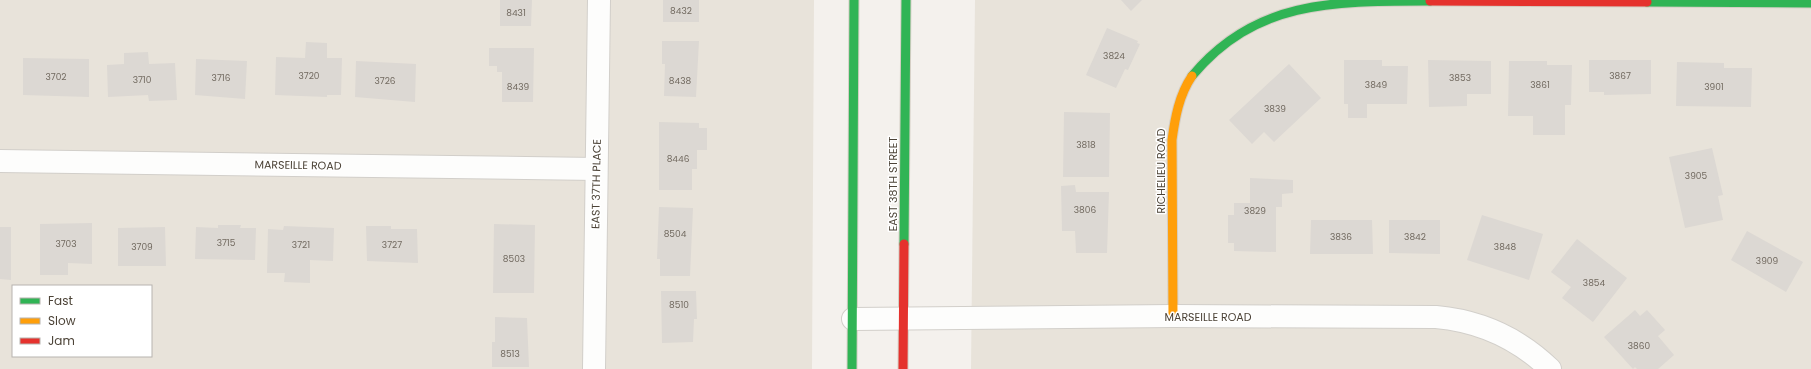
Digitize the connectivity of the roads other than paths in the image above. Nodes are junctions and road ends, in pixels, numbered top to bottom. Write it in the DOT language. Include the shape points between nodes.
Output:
graph roads {
  1 [pos="599,0"];
  2 [pos="854,0"];
  3 [pos="906,0"];
  4 [pos="1811,3"];
  5 [pos="0,162"];
  6 [pos="596,169"];
  7 [pos="1173,316"];
  8 [pos="853,319"];
  9 [pos="904,319"];
  10 [pos="594,369"];
  11 [pos="852,369"];
  12 [pos="903,369"];
  13 [pos="1550,369"];
  1 -- 6 [label="street, EAST 37TH PLACE"];
  2 -- 8 [label="street"];
  3 -- 9 [label="street, EAST 38TH STREET"];
  4 -- 7 [label="street, RICHELIEU ROAD" via="1321,1 1290,5 1251,20 1222,40 1197,68 1184,91 1175,115 1172,140"];
  5 -- 6 [label="street, MARSEILLE ROAD"];
  6 -- 10 [label="street, EAST 37TH PLACE"];
  7 -- 9 [label="street, MARSEILLE ROAD"];
  7 -- 13 [label="street, MARSEILLE ROAD" via="1436,317 1463,320 1511,339"];
  8 -- 9 [label="street, MARSEILLE ROAD"];
  8 -- 11 [label="street"];
  9 -- 12 [label="street, EAST 38TH STREET"];
}
